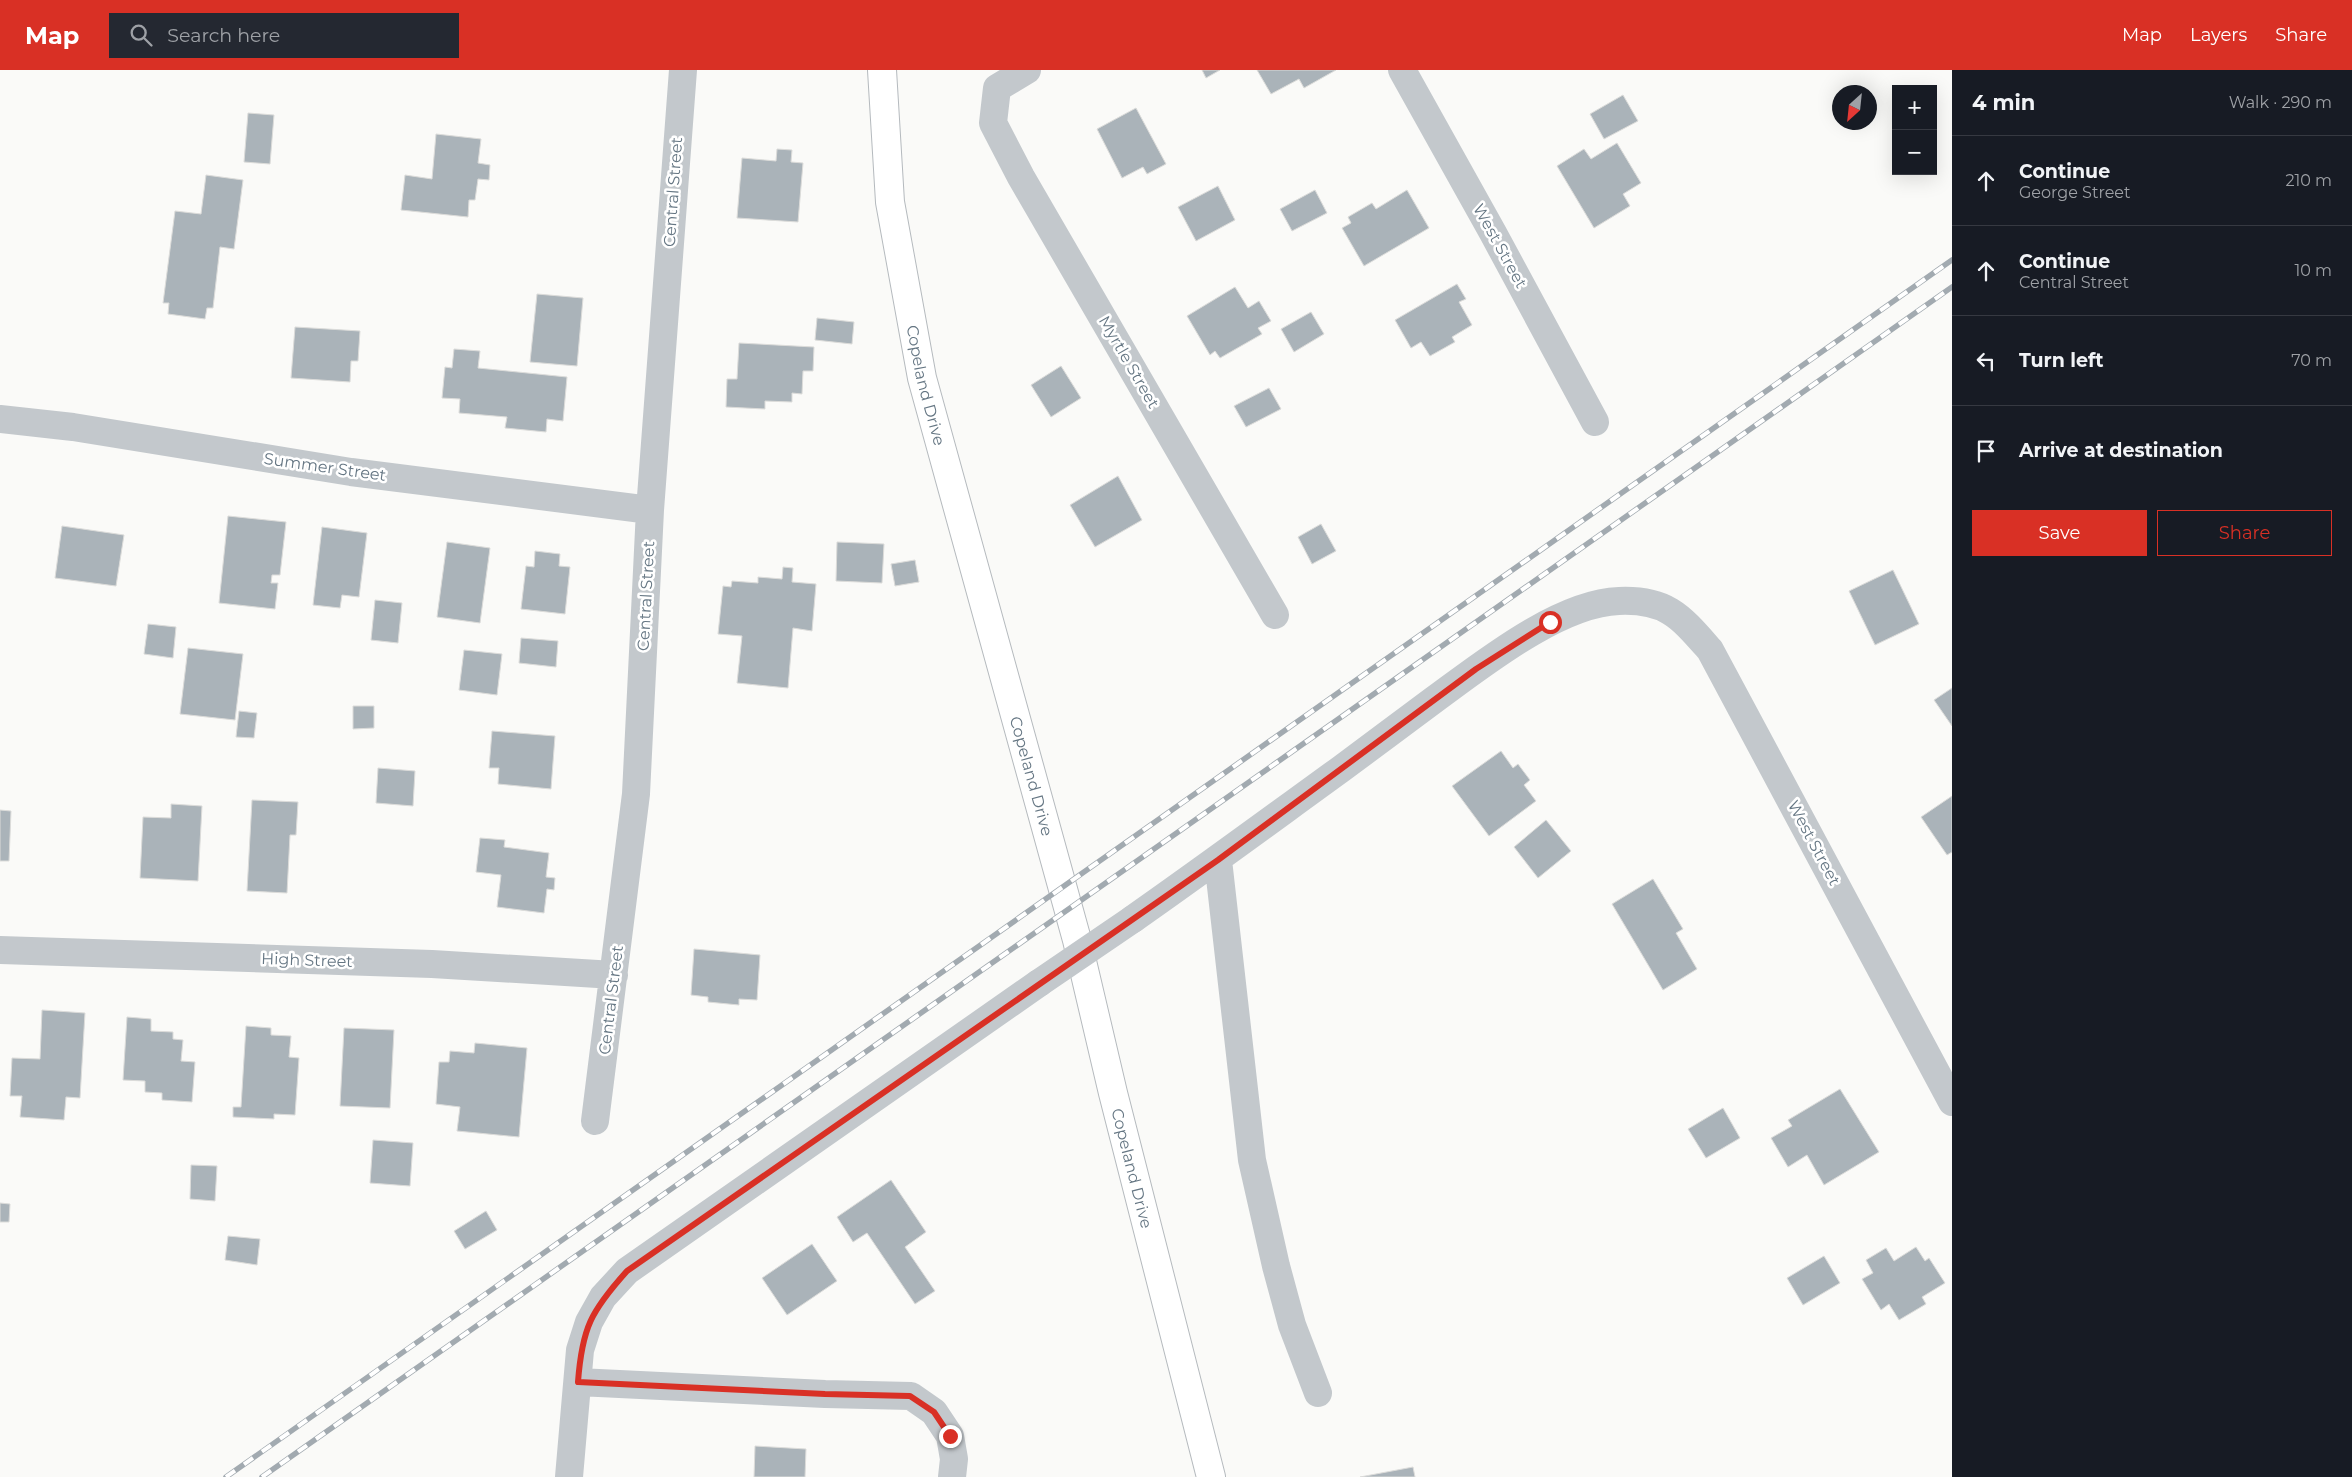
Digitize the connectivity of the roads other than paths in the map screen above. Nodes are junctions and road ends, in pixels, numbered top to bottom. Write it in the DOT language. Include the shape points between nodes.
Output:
graph roads {
  1 [pos="683,70"];
  2 [pos="882,70"];
  3 [pos="1027,70"];
  4 [pos="1402,70"];
  5 [pos="0,419"];
  6 [pos="1595,422"];
  7 [pos="650,510"];
  8 [pos="1275,615"];
  9 [pos="1218,860"];
  10 [pos="0,950"];
  11 [pos="614,975"];
  12 [pos="1952,1102"];
  13 [pos="595,1121"];
  14 [pos="578,1382"];
  15 [pos="1318,1393"];
  16 [pos="569,1477"];
  17 [pos="952,1477"];
  18 [pos="1211,1477"];
  1 -- 7 [label="street, Central Street"];
  2 -- 18 [label="main road, Copeland Drive" via="890,202 922,378 1077,940"];
  3 -- 8 [label="street, Myrtle Street" via="997,88 993,123 1021,177"];
  4 -- 6 [label="street, West Street"];
  5 -- 7 [label="street, Summer Street" via="73,427 351,472"];
  7 -- 11 [label="street, Central Street" via="636,794"];
  9 -- 12 [label="street, West Street" via="1476,669 1550,622 1584,608 1618,601 1655,602 1682,618 1710,650"];
  9 -- 14 [label="street, bridge" via="627,1271 603,1297 589,1322 580,1350"];
  9 -- 15 [label="street" via="1252,1160 1292,1326"];
  10 -- 11 [label="street, High Street" via="432,964"];
  11 -- 13 [label="street, Central Street"];
  14 -- 16 [label="street"];
  14 -- 17 [label="street" via="910,1396 934,1412 950,1436 954,1459"];
}
